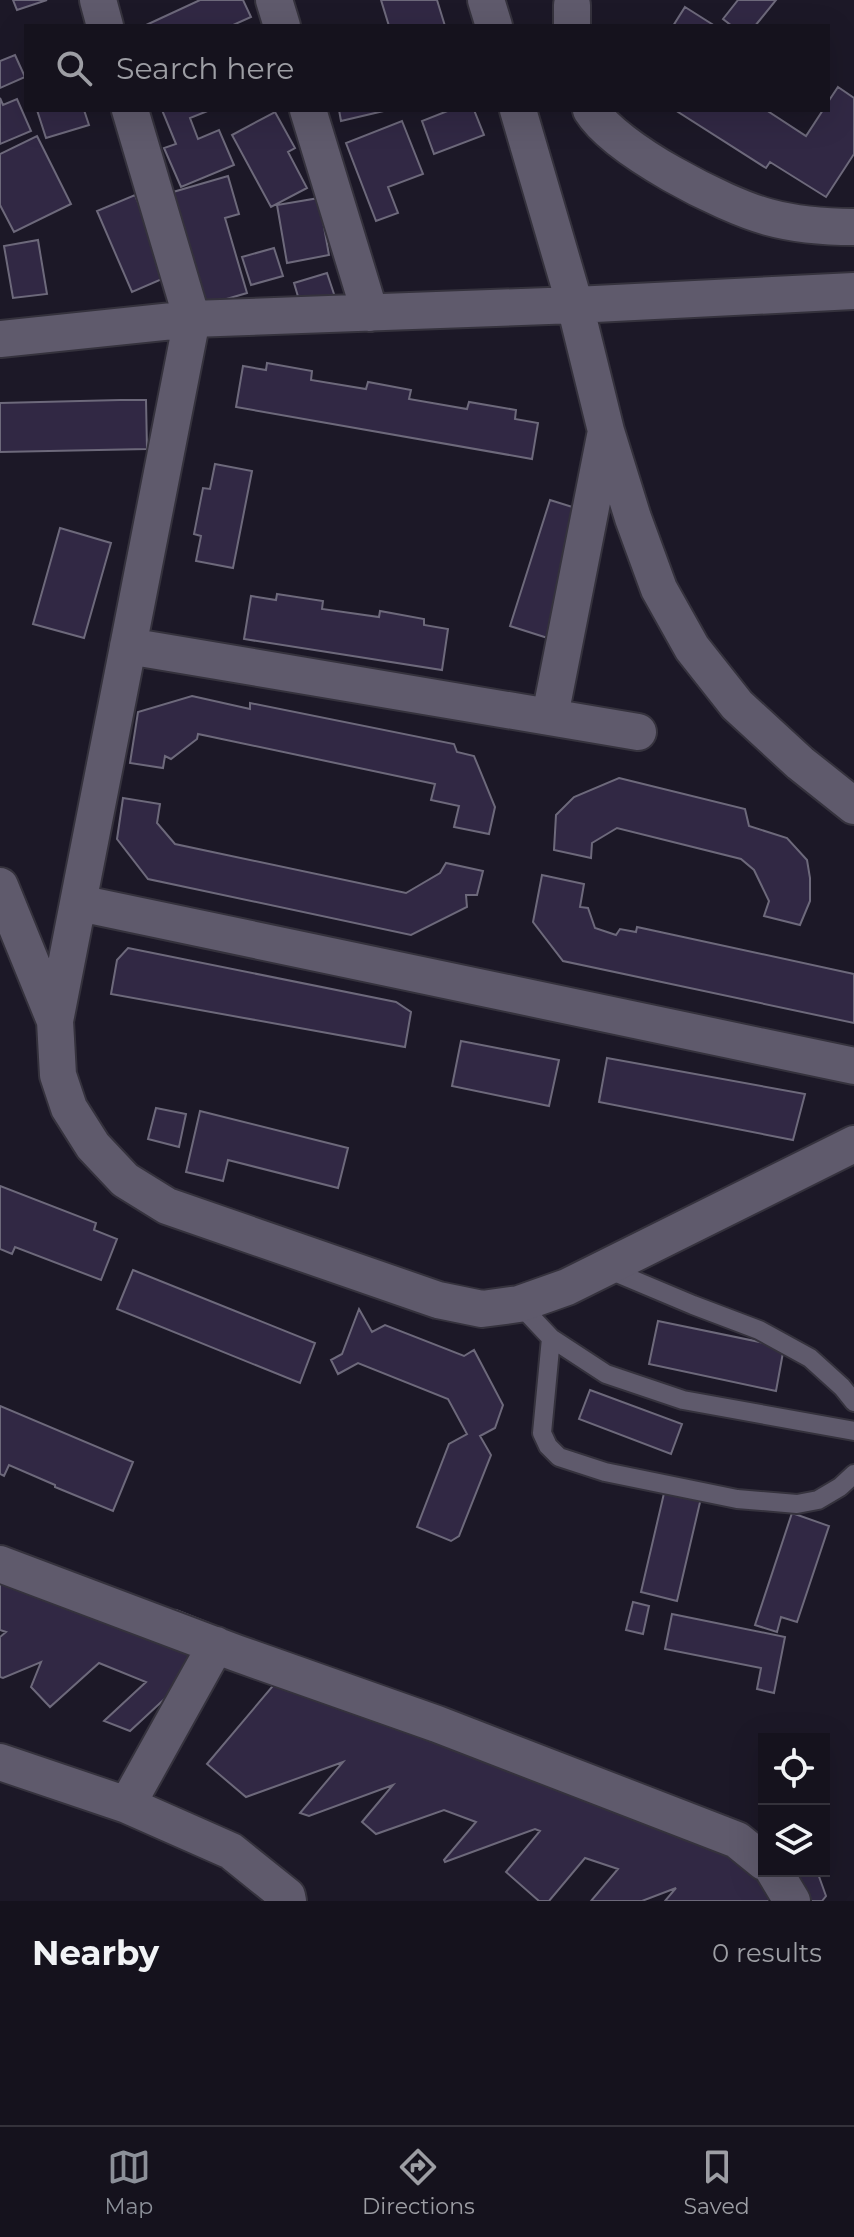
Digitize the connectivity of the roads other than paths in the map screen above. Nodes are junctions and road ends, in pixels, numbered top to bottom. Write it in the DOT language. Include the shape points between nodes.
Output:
graph roads {
  1 [pos="98,0"];
  2 [pos="274,0"];
  3 [pos="486,0"];
  4 [pos="104,24"];
  5 [pos="281,24"];
  6 [pos="493,24"];
  7 [pos="131,112"];
  8 [pos="309,112"];
  9 [pos="519,112"];
  10 [pos="593,112"];
  11 [pos="854,227"];
  12 [pos="854,291"];
  13 [pos="575,305"];
  14 [pos="370,313"];
  15 [pos="192,319"];
  16 [pos="0,339"];
  17 [pos="606,431"];
  18 [pos="128,646"];
  19 [pos="550,716"];
  20 [pos="638,732"];
  21 [pos="854,806"];
  22 [pos="0,886"];
  23 [pos="79,903"];
  24 [pos="55,1021"];
  25 [pos="854,1066"];
  26 [pos="854,1144"];
  27 [pos="605,1268"];
  28 [pos="519,1304"];
  29 [pos="551,1338"];
  30 [pos="854,1402"];
  31 [pos="854,1431"];
  32 [pos="854,1474"];
  33 [pos="0,1564"];
  34 [pos="216,1645"];
  35 [pos="0,1762"];
  36 [pos="127,1805"];
  37 [pos="758,1857"];
  38 [pos="778,1877"];
  39 [pos="292,1899"];
  40 [pos="792,1901"];
  1 -- 4 [label="street"];
  2 -- 5 [label="street"];
  3 -- 6 [label="street"];
  7 -- 15 [label="street"];
  8 -- 14 [label="street"];
  9 -- 13 [label="street"];
  10 -- 11 [label="street" via="613,136 731,204 816,227"];
  12 -- 13 [label="street"];
  13 -- 14 [label="street"];
  13 -- 17 [label="street"];
  14 -- 15 [label="street"];
  15 -- 16 [label="street"];
  15 -- 18 [label="street"];
  17 -- 19 [label="street"];
  17 -- 21 [label="street" via="659,589 692,648 737,705"];
  18 -- 19 [label="street"];
  18 -- 23 [label="street"];
  19 -- 20 [label="street"];
  22 -- 24 [label="street"];
  23 -- 24 [label="street"];
  23 -- 25 [label="street"];
  24 -- 28 [label="street" via="58,1075 69,1108 93,1146 125,1180 167,1206 438,1300 482,1309"];
  26 -- 27 [label="street"];
  27 -- 28 [label="street"];
  27 -- 30 [label="lane" via="759,1330 810,1358"];
  28 -- 29 [label="lane"];
  29 -- 31 [label="lane" via="606,1374 683,1400"];
  29 -- 32 [label="lane" via="542,1433 559,1457 605,1472 737,1499 797,1504 818,1500"];
  33 -- 34 [label="street"];
  34 -- 36 [label="street"];
  34 -- 37 [label="street" via="737,1840"];
  35 -- 36 [label="street"];
  36 -- 39 [label="street" via="231,1851"];
  38 -- 40 [label="street"];
}
